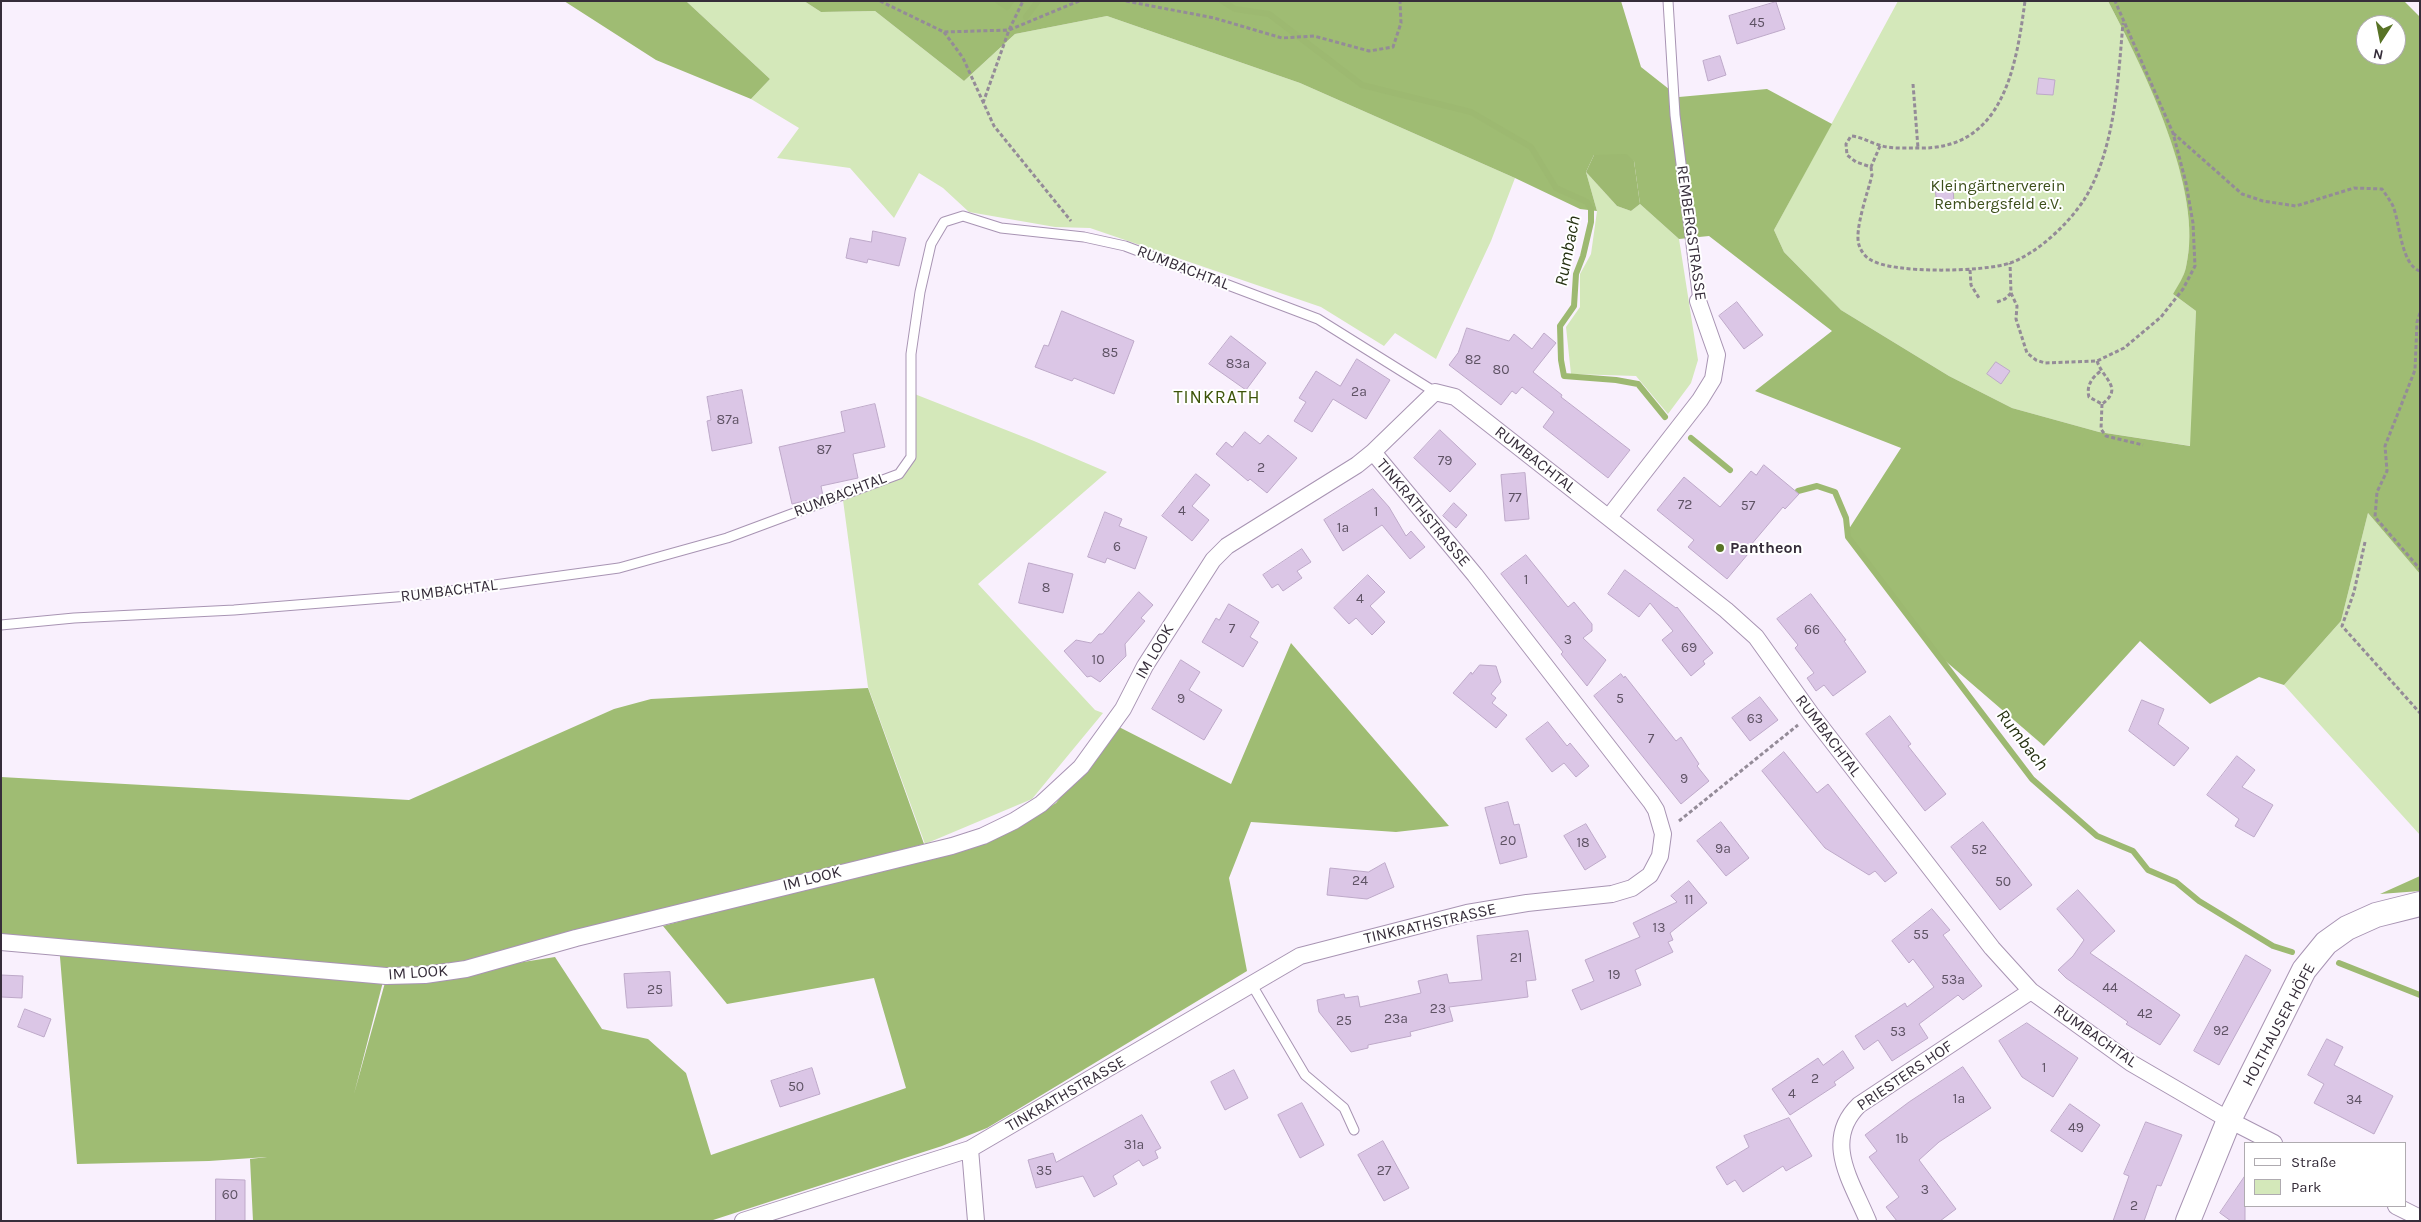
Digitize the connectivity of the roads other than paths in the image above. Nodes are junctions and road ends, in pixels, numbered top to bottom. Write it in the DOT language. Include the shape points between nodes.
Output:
graph roads {
  1 [pos="1668,1"];
  2 [pos="1698,301"];
  3 [pos="1435,392"];
  4 [pos="1373,452"];
  5 [pos="1609,517"];
  6 [pos="1,625"];
  7 [pos="2420,904"];
  8 [pos="1,942"];
  9 [pos="1252,985"];
  10 [pos="2030,991"];
  11 [pos="2229,1120"];
  12 [pos="1354,1130"];
  13 [pos="2272,1142"];
  14 [pos="970,1149"];
  15 [pos="2398,1207"];
  16 [pos="2420,1218"];
  17 [pos="743,1221"];
  18 [pos="976,1221"];
  19 [pos="1868,1221"];
  20 [pos="2188,1221"];
  1 -- 2 [label="lane, REMBERGSTRASSE" via="1675,115"];
  2 -- 5 [label="street, REMBERGSTRASSE" via="1717,355 1713,379"];
  3 -- 4 [label="street, IM LOOK"];
  3 -- 5 [label="street, RUMBACHTAL" via="1455,397"];
  3 -- 6 [label="lane, RUMBACHTAL" via="1318,318 1125,246 1084,237 1001,228 963,216 944,222 931,244 911,354 911,457 899,474 727,538 619,568 421,595"];
  4 -- 8 [label="street, IM LOOK" via="1227,546 1212,560 1145,666 1119,715 1081,767 1041,804 1014,822 983,836 576,938 499,961 425,975 386,976"];
  4 -- 9 [label="street, TINKRATHSTRASSE" via="1475,575 1651,802 1662,834 1660,856 1650,875 1621,892 1467,913 1300,956"];
  5 -- 10 [label="street, RUMBACHTAL" via="1756,637 1811,714 1992,948"];
  7 -- 11 [label="street, HOLTHAUSER HÖFE" via="2376,915 2347,928 2326,943 2304,970"];
  9 -- 12 [label="lane" via="1305,1074 1344,1108"];
  9 -- 14 [label="street, TINKRATHSTRASSE"];
  10 -- 11 [label="street, RUMBACHTAL" via="2130,1063"];
  10 -- 19 [label="street, PRIESTERS HOF" via="1850,1114 1840,1138 1841,1153"];
  11 -- 13 [label="street, RUMBACHTAL"];
  11 -- 20 [label="street, HOLTHAUSER HÖFE"];
  14 -- 17 [label="street, TINKRATHSTRASSE"];
  14 -- 18 [label="street"];
  15 -- 16 [label="street"];
}
